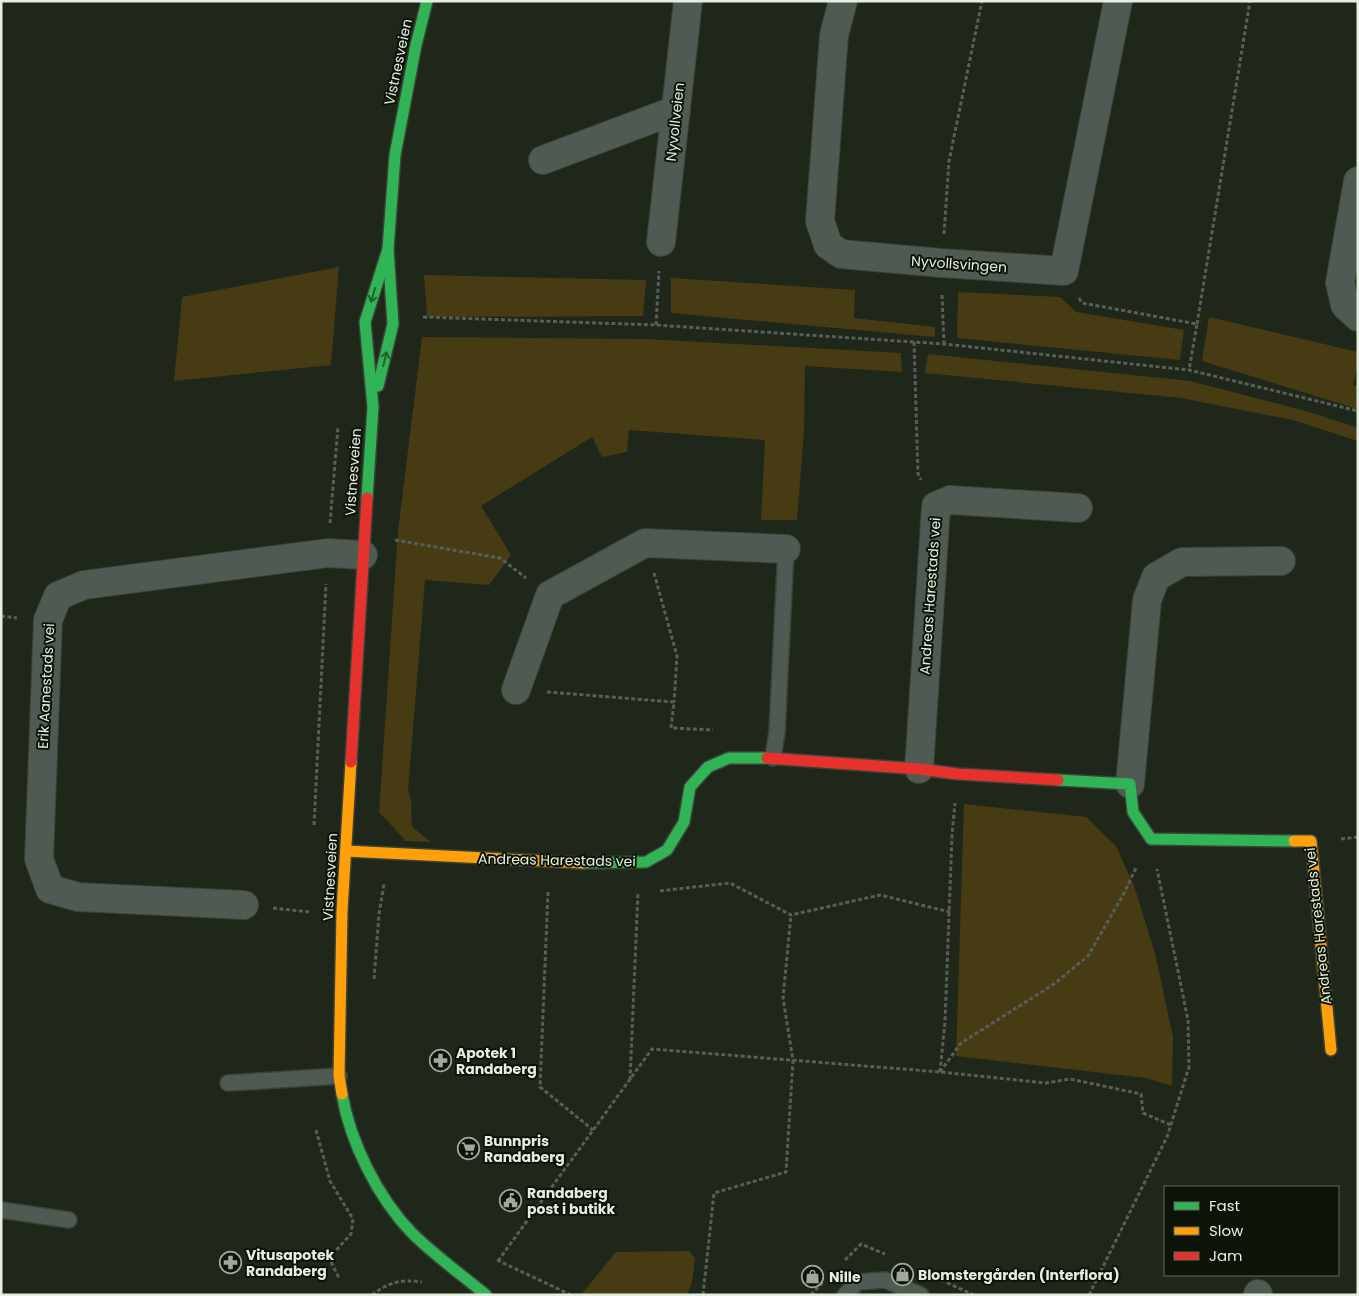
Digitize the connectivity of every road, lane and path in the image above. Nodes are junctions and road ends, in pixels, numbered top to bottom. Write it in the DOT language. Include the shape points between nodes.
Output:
graph roads {
  1 [pos="427,1"];
  2 [pos="688,1"];
  3 [pos="843,1"];
  4 [pos="982,1"];
  5 [pos="1118,1"];
  6 [pos="1250,1"];
  7 [pos="676,110"];
  8 [pos="543,160"];
  9 [pos="1358,180"];
  10 [pos="661,242"];
  11 [pos="388,249"];
  12 [pos="942,263"];
  13 [pos="1064,271"];
  14 [pos="422,317"];
  15 [pos="1358,317"];
  16 [pos="1197,324"];
  17 [pos="656,325"];
  18 [pos="914,342"];
  19 [pos="944,344"];
  20 [pos="1189,370"];
  21 [pos="373,407"];
  22 [pos="1358,411"];
  23 [pos="936,506"];
  24 [pos="1078,508"];
  25 [pos="387,539"];
  26 [pos="645,543"];
  27 [pos="786,549"];
  28 [pos="363,555"];
  29 [pos="1281,561"];
  30 [pos="550,596"];
  31 [pos="516,690"];
  32 [pos="674,702"];
  33 [pos="719,730"];
  34 [pos="773,758"];
  35 [pos="919,769"];
  36 [pos="958,774"];
  37 [pos="1130,784"];
  38 [pos="1151,839"];
  39 [pos="346,851"];
  40 [pos="388,854"];
  41 [pos="549,862"];
  42 [pos="646,862"];
  43 [pos="656,892"];
  44 [pos="647,893"];
  45 [pos="638,894"];
  46 [pos="244,905"];
  47 [pos="309,912"];
  48 [pos="950,912"];
  49 [pos="791,915"];
  50 [pos="374,983"];
  51 [pos="1331,1050"];
  52 [pos="794,1060"];
  53 [pos="940,1072"];
  54 [pos="339,1076"];
  55 [pos="630,1080"];
  56 [pos="228,1083"];
  57 [pos="1170,1125"];
  58 [pos="593,1130"];
  59 [pos="1,1210"];
  60 [pos="69,1220"];
  61 [pos="490,1256"];
  62 [pos="498,1261"];
  63 [pos="424,1283"];
  64 [pos="372,1295"];
  65 [pos="486,1295"];
  66 [pos="571,1295"];
  67 [pos="702,1295"];
  68 [pos="845,1295"];
  69 [pos="920,1295"];
  70 [pos="1090,1295"];
  1 -- 11 [label="main road, Vistnesveien" via="394,155"];
  2 -- 7 [label="street, Nyvollveien"];
  3 -- 12 [label="street, Nyvollsvingen" via="834,35 820,221 828,245 841,254"];
  4 -- 12 [label="path" via="949,160"];
  5 -- 13 [label="street"];
  6 -- 16 [label="path"];
  7 -- 8 [label="street"];
  7 -- 10 [label="street, Nyvollveien"];
  9 -- 15 [label="street" via="1340,283 1345,306"];
  10 -- 17 [label="path"];
  21 -- 11 [label="main road, Vistnesveien, one-way" via="393,324"];
  11 -- 21 [label="main road, Vistnesveien, one-way" via="365,322"];
  12 -- 13 [label="street, Nyvollsvingen"];
  12 -- 19 [label="path"];
  13 -- 16 [label="path" via="1082,303"];
  14 -- 17 [label="path"];
  16 -- 20 [label="path"];
  17 -- 18 [label="path"];
  18 -- 19 [label="path"];
  18 -- 23 [label="path" via="918,474"];
  19 -- 20 [label="path"];
  20 -- 22 [label="path"];
  21 -- 28 [label="main road, Vistnesveien"];
  23 -- 24 [label="street, Andreas Harestads vei" via="950,500"];
  23 -- 35 [label="street, Andreas Harestads vei"];
  25 -- 30 [label="path" via="500,558"];
  26 -- 27 [label="street"];
  26 -- 30 [label="street"];
  26 -- 32 [label="path" via="677,656"];
  27 -- 34 [label="lane"];
  28 -- 39 [label="main road, Vistnesveien"];
  28 -- 46 [label="street, Erik Aanestads vei" via="328,553 84,585 58,596 48,620 39,859 50,889 78,897"];
  29 -- 37 [label="street" via="1182,562 1156,577 1147,600"];
  30 -- 31 [label="street"];
  31 -- 32 [label="path"];
  32 -- 33 [label="path" via="671,728"];
  34 -- 35 [label="main road, Andreas Harestads vei"];
  34 -- 42 [label="main road, Andreas Harestads vei" via="730,758 708,767 690,786 684,822 667,850"];
  35 -- 36 [label="main road, Andreas Harestads vei"];
  36 -- 37 [label="main road, Andreas Harestads vei"];
  36 -- 48 [label="path"];
  37 -- 38 [label="main road" via="1133,812"];
  38 -- 51 [label="main road, Andreas Harestads vei" via="1311,841"];
  38 -- 53 [label="path" via="1088,956 1054,984 961,1043"];
  38 -- 57 [label="path" via="1188,1020 1189,1067"];
  39 -- 40 [label="main road, Andreas Harestads vei"];
  39 -- 54 [label="main road, Vistnesveien"];
  40 -- 41 [label="main road, Andreas Harestads vei"];
  40 -- 50 [label="path"];
  41 -- 42 [label="main road, Andreas Harestads vei"];
  41 -- 58 [label="path" via="540,1087"];
  42 -- 45 [label="path"];
  43 -- 49 [label="path" via="730,883"];
  44 -- 45 [label="path"];
  45 -- 55 [label="path"];
  46 -- 47 [label="path"];
  48 -- 49 [label="path" via="880,895"];
  48 -- 53 [label="path"];
  49 -- 52 [label="path" via="783,998"];
  52 -- 53 [label="path"];
  52 -- 55 [label="path" via="652,1048"];
  52 -- 67 [label="path" via="786,1172 714,1193"];
  53 -- 57 [label="path" via="1046,1083 1070,1080 1141,1094 1143,1113"];
  54 -- 56 [label="lane"];
  54 -- 65 [label="main road, Vistnesveien" via="345,1113 356,1145 388,1206 412,1234"];
  55 -- 58 [label="path"];
  57 -- 70 [label="path"];
  58 -- 62 [label="path"];
  59 -- 60 [label="lane"];
  61 -- 62 [label="path"];
  62 -- 66 [label="path"];
  63 -- 64 [label="path" via="406,1279 384,1286"];
  68 -- 69 [label="lane" via="858,1282 884,1280"];
}
